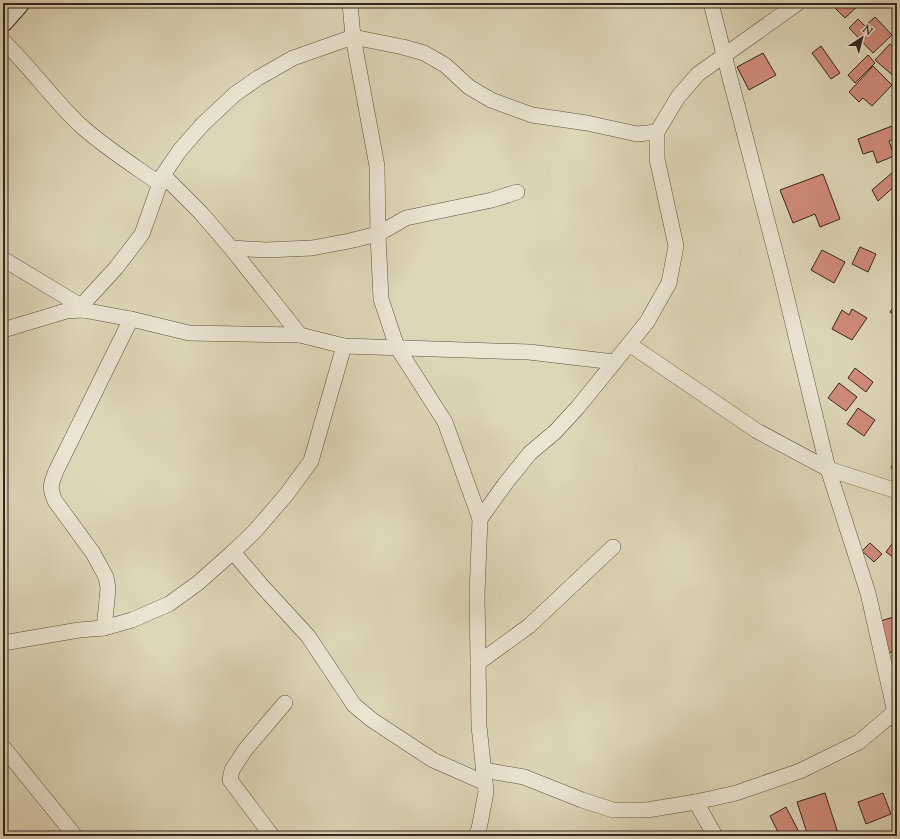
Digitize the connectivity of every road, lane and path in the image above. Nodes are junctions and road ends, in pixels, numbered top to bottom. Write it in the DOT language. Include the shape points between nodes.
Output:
graph roads {
  1 [pos="18,3"];
  2 [pos="350,3"];
  3 [pos="711,3"];
  4 [pos="798,3"];
  5 [pos="3,20"];
  6 [pos="353,37"];
  7 [pos="3,41"];
  8 [pos="724,55"];
  9 [pos="657,132"];
  10 [pos="162,179"];
  11 [pos="517,192"];
  12 [pos="378,234"];
  13 [pos="231,248"];
  14 [pos="3,259"];
  15 [pos="82,308"];
  16 [pos="131,319"];
  17 [pos="3,330"];
  18 [pos="300,335"];
  19 [pos="629,344"];
  20 [pos="344,346"];
  21 [pos="397,347"];
  22 [pos="614,362"];
  23 [pos="828,469"];
  24 [pos="897,491"];
  25 [pos="480,519"];
  26 [pos="614,547"];
  27 [pos="233,552"];
  28 [pos="104,628"];
  29 [pos="3,643"];
  30 [pos="478,663"];
  31 [pos="285,703"];
  32 [pos="896,714"];
  33 [pos="3,747"];
  34 [pos="484,777"];
  35 [pos="696,802"];
  36 [pos="75,836"];
  37 [pos="272,836"];
  38 [pos="476,836"];
  39 [pos="715,836"];
  1 -- 5 [label="street"];
  2 -- 6 [label="street"];
  3 -- 8 [label="street"];
  4 -- 8 [label="street"];
  6 -- 9 [label="street" via="424,53 445,65 469,87 491,100 532,115 637,134"];
  6 -- 10 [label="street" via="293,58 236,94 203,124 180,150"];
  6 -- 12 [label="street" via="377,166"];
  7 -- 10 [label="street" via="79,124 112,151"];
  8 -- 9 [label="street" via="698,74 678,97"];
  8 -- 23 [label="street"];
  9 -- 19 [label="street" via="657,159 676,246 669,283 647,322"];
  10 -- 13 [label="street" via="200,213"];
  10 -- 15 [label="street" via="142,234"];
  11 -- 12 [label="street" via="492,200 406,218"];
  12 -- 13 [label="street" via="312,248"];
  12 -- 21 [label="street" via="381,299"];
  13 -- 18 [label="street"];
  14 -- 15 [label="street"];
  15 -- 16 [label="street"];
  15 -- 17 [label="street" via="66,310"];
  16 -- 18 [label="street" via="190,333"];
  16 -- 28 [label="street" via="56,471 51,491 55,501 93,553 106,577 108,588"];
  18 -- 20 [label="street"];
  19 -- 22 [label="street"];
  19 -- 23 [label="street" via="757,431"];
  20 -- 21 [label="street"];
  20 -- 27 [label="street" via="310,461 286,495"];
  21 -- 22 [label="street" via="530,352"];
  21 -- 25 [label="street" via="445,422"];
  22 -- 25 [label="street" via="568,418 530,453"];
  23 -- 24 [label="street"];
  23 -- 32 [label="street" via="868,593"];
  25 -- 30 [label="street"];
  26 -- 30 [label="street" via="529,626"];
  27 -- 28 [label="street" via="169,604 132,620"];
  27 -- 34 [label="street" via="308,636 354,704 372,720 433,760"];
  28 -- 29 [label="street"];
  30 -- 34 [label="street" via="479,726"];
  31 -- 37 [label="street" via="245,750 232,770 230,780"];
  32 -- 35 [label="street" via="859,742 800,771 736,793"];
  33 -- 36 [label="street"];
  34 -- 35 [label="street" via="524,777 614,810 647,810"];
  34 -- 38 [label="street" via="486,792"];
  35 -- 39 [label="street"];
}
